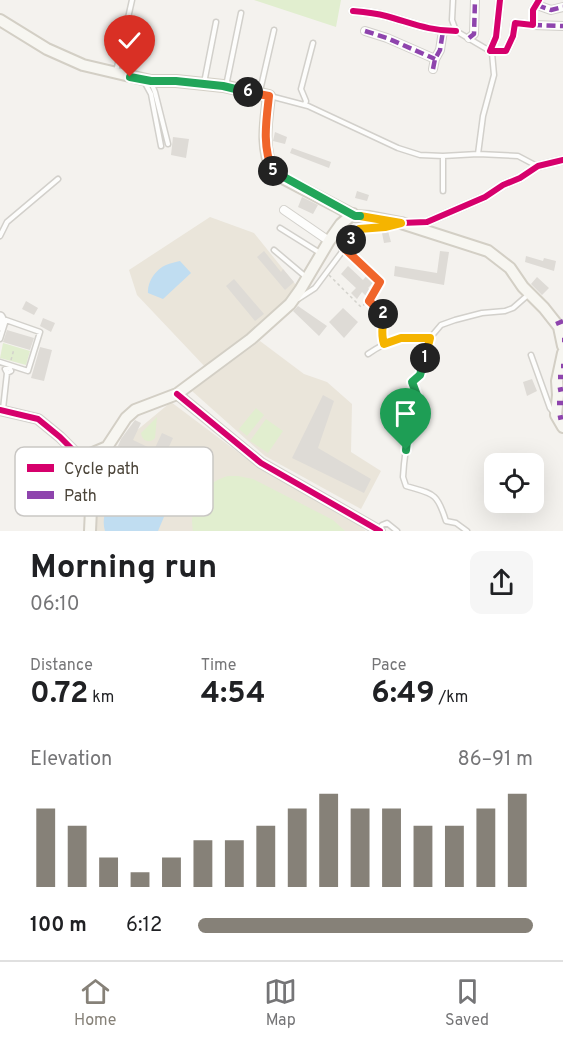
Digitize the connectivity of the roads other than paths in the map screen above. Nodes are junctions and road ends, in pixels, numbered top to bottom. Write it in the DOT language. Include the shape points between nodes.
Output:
graph roads {
  1 [pos="132,0"];
  2 [pos="453,0"];
  3 [pos="475,0"];
  4 [pos="500,0"];
  5 [pos="538,2"];
  6 [pos="563,7"];
  7 [pos="353,11"];
  8 [pos="241,13"];
  9 [pos="0,20"];
  10 [pos="216,22"];
  11 [pos="533,25"];
  12 [pos="563,26"];
  13 [pos="274,30"];
  14 [pos="443,31"];
  15 [pos="456,31"];
  16 [pos="365,32"];
  17 [pos="469,38"];
  18 [pos="313,43"];
  19 [pos="490,51"];
  20 [pos="435,59"];
  21 [pos="433,69"];
  22 [pos="116,73"];
  23 [pos="147,80"];
  24 [pos="204,84"];
  25 [pos="225,87"];
  26 [pos="264,95"];
  27 [pos="304,105"];
  28 [pos="168,144"];
  29 [pos="161,146"];
  30 [pos="478,154"];
  31 [pos="443,156"];
  32 [pos="563,160"];
  33 [pos="538,166"];
  34 [pos="58,179"];
  35 [pos="442,191"];
  36 [pos="284,210"];
  37 [pos="353,214"];
  38 [pos="401,223"];
  39 [pos="280,228"];
  40 [pos="0,236"];
  41 [pos="329,241"];
  42 [pos="274,250"];
  43 [pos="321,254"];
  44 [pos="307,278"];
  45 [pos="530,294"];
  46 [pos="290,304"];
  47 [pos="0,317"];
  48 [pos="560,322"];
  49 [pos="0,326"];
  50 [pos="430,338"];
  51 [pos="0,339"];
  52 [pos="562,342"];
  53 [pos="368,354"];
  54 [pos="531,355"];
  55 [pos="562,364"];
  56 [pos="8,367"];
  57 [pos="560,390"];
  58 [pos="177,394"];
  59 [pos="560,403"];
  60 [pos="1,410"];
  61 [pos="560,419"];
  62 [pos="70,447"];
  63 [pos="107,447"];
  64 [pos="91,516"];
  65 [pos="90,531"];
  66 [pos="379,531"];
  67 [pos="397,531"];
  68 [pos="467,531"];
  1 -- 22 [label="lane"];
  2 -- 15 [label="lane"];
  3 -- 17 [label="street" via="474,34"];
  4 -- 19 [label="street" via="496,37"];
  5 -- 6 [label="street" via="551,10"];
  5 -- 11 [label="street" via="533,10"];
  7 -- 14 [label="street"];
  8 -- 25 [label="lane"];
  9 -- 22 [label="main road" via="47,49 83,65"];
  10 -- 24 [label="lane"];
  11 -- 12 [label="street"];
  11 -- 19 [label="street" via="515,23 506,51"];
  13 -- 26 [label="lane"];
  14 -- 15 [label="street"];
  14 -- 20 [label="street"];
  15 -- 17 [label="lane"];
  16 -- 20 [label="street"];
  17 -- 19 [label="lane"];
  18 -- 27 [label="lane" via="301,89"];
  19 -- 30 [label="lane" via="494,75"];
  20 -- 21 [label="street"];
  22 -- 23 [label="main road"];
  23 -- 24 [label="main road"];
  23 -- 28 [label="lane" via="155,92"];
  23 -- 29 [label="lane"];
  24 -- 25 [label="main road"];
  25 -- 26 [label="main road"];
  26 -- 27 [label="lane"];
  26 -- 37 [label="main road" via="265,137 273,173"];
  27 -- 31 [label="lane" via="398,148 420,155"];
  30 -- 31 [label="lane"];
  30 -- 33 [label="lane" via="518,156"];
  31 -- 35 [label="lane"];
  32 -- 33 [label="street"];
  33 -- 38 [label="street" via="485,197 442,216 427,222"];
  34 -- 40 [label="lane" via="7,222"];
  36 -- 41 [label="street"];
  37 -- 38 [label="main road"];
  37 -- 41 [label="main road"];
  38 -- 45 [label="main road" via="488,251 510,268"];
  38 -- 46 [label="lane" via="359,229 315,288"];
  39 -- 43 [label="lane"];
  41 -- 43 [label="main road"];
  42 -- 44 [label="lane"];
  43 -- 44 [label="main road"];
  44 -- 46 [label="main road"];
  45 -- 48 [label="main road"];
  45 -- 50 [label="lane" via="505,311 441,325"];
  46 -- 58 [label="main road" via="251,339"];
  47 -- 49 [label="street"];
  48 -- 52 [label="main road"];
  50 -- 53 [label="lane" via="401,338"];
  50 -- 68 [label="lane" via="420,375 412,382 418,398 408,432 403,477 406,486 437,498 446,520"];
  51 -- 56 [label="lane" via="6,320 40,332 28,371"];
  54 -- 61 [label="lane" via="550,408"];
  55 -- 57 [label="main road"];
  56 -- 60 [label="lane"];
  57 -- 59 [label="main road"];
  58 -- 63 [label="main road" via="135,410"];
  58 -- 66 [label="street" via="261,463"];
  59 -- 61 [label="main road"];
  60 -- 62 [label="street" via="39,420"];
  64 -- 65 [label="main road"];
  66 -- 67 [label="lane" via="387,523"];
}
